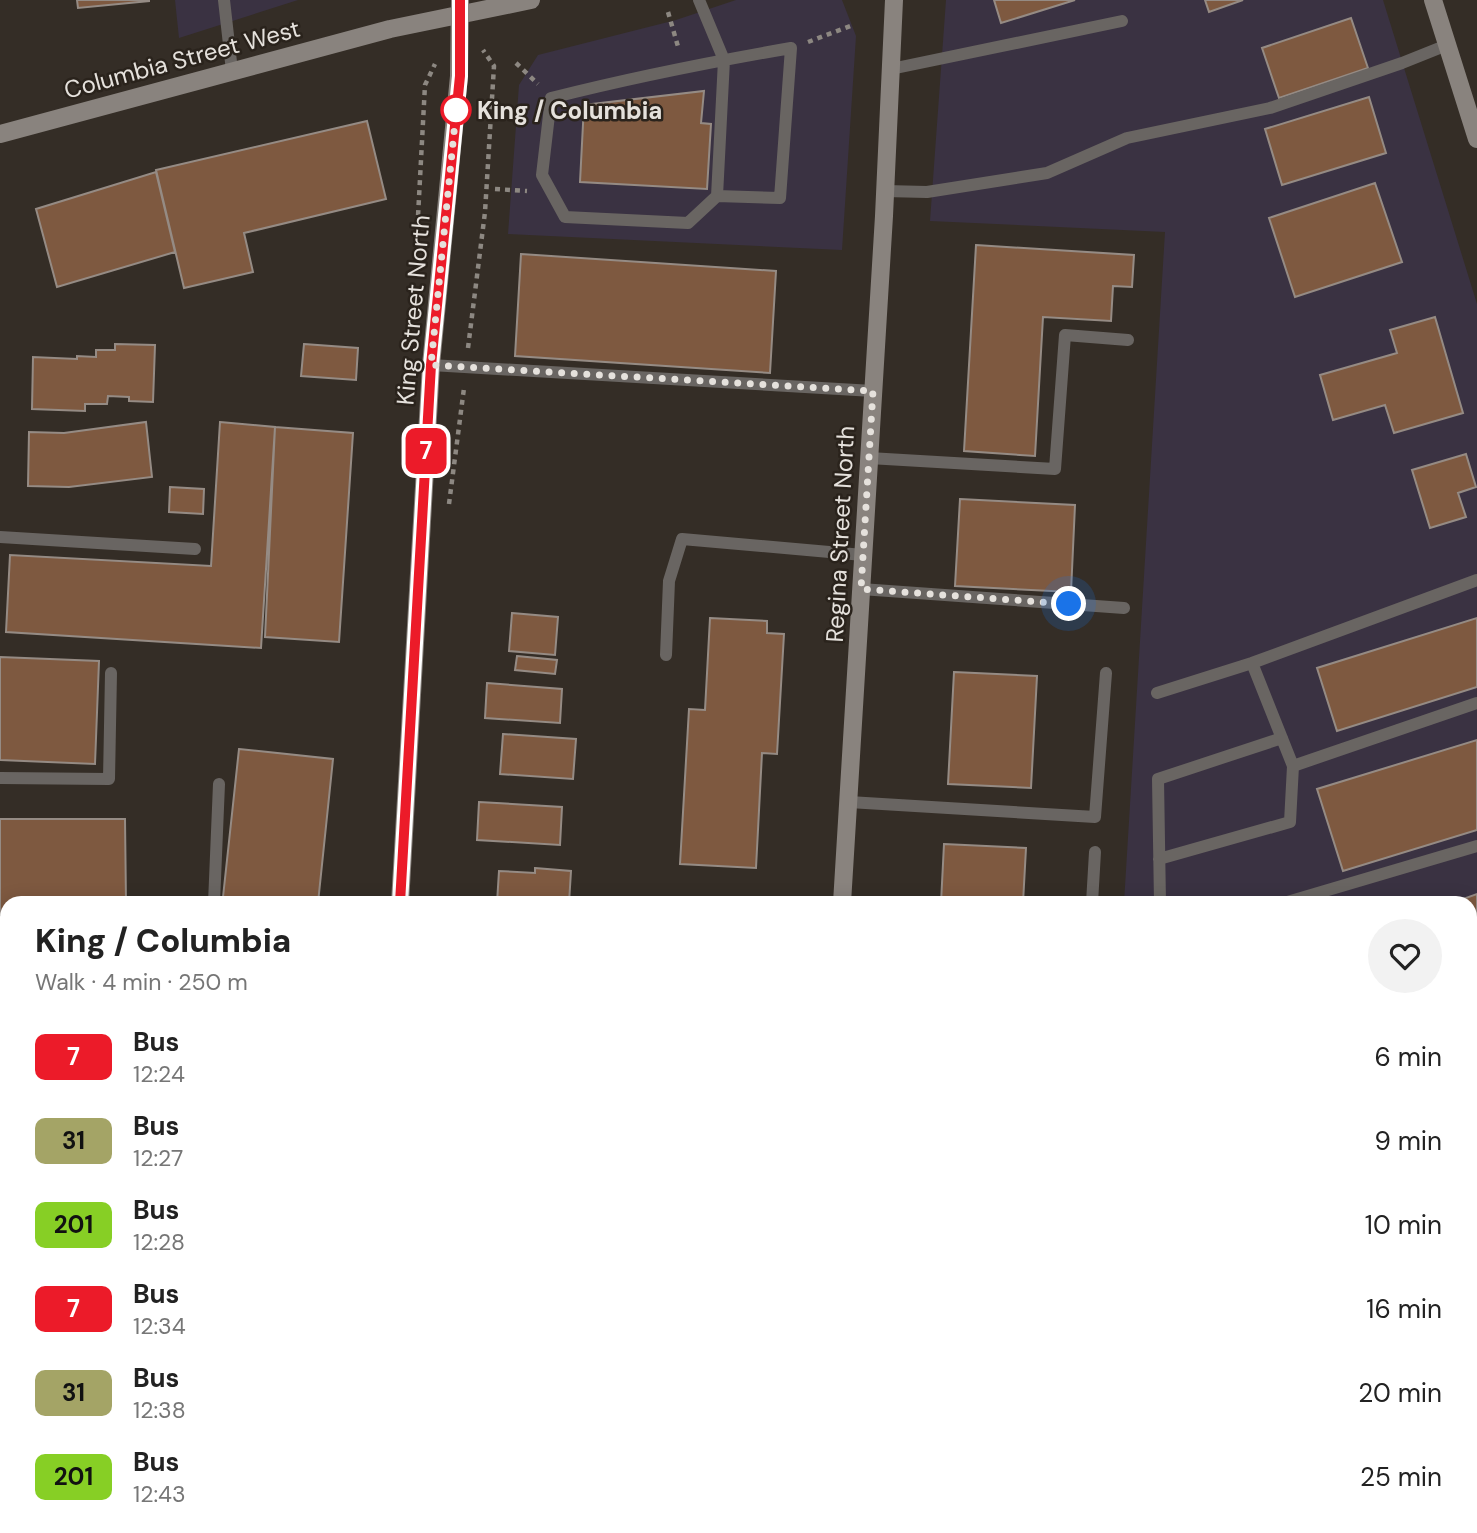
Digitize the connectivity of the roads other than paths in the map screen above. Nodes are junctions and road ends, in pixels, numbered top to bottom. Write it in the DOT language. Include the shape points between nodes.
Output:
graph roads {
  1 [pos="223,0"];
  2 [pos="531,0"];
  3 [pos="699,0"];
  4 [pos="894,0"];
  5 [pos="1433,0"];
  6 [pos="460,8"];
  7 [pos="1122,21"];
  8 [pos="1447,45"];
  9 [pos="724,60"];
  10 [pos="891,69"];
  11 [pos="232,71"];
  12 [pos="0,134"];
  13 [pos="1477,139"];
  14 [pos="885,191"];
  15 [pos="717,195"];
  16 [pos="1128,340"];
  17 [pos="431,365"];
  18 [pos="873,391"];
  19 [pos="869,458"];
  20 [pos="0,537"];
  21 [pos="195,549"];
  22 [pos="863,555"];
  23 [pos="1477,580"];
  24 [pos="861,589"];
  25 [pos="1124,608"];
  26 [pos="666,655"];
  27 [pos="1252,663"];
  28 [pos="111,673"];
  29 [pos="1107,673"];
  30 [pos="1157,693"];
  31 [pos="1477,703"];
  32 [pos="1282,738"];
  33 [pos="1293,766"];
  34 [pos="0,778"];
  35 [pos="219,784"];
  36 [pos="849,802"];
  37 [pos="1477,846"];
  38 [pos="1096,852"];
  39 [pos="1159,859"];
  40 [pos="214,896"];
  41 [pos="400,896"];
  42 [pos="842,896"];
  43 [pos="1093,896"];
  44 [pos="1160,896"];
  45 [pos="1308,896"];
  1 -- 11 [label="lane"];
  2 -- 6 [label="main road, Columbia Street West"];
  3 -- 9 [label="lane"];
  4 -- 10 [label="main road, Regina Street North"];
  5 -- 8 [label="main road"];
  6 -- 11 [label="main road, Columbia Street West"];
  6 -- 17 [label="main road, King Street North" via="460,76"];
  7 -- 10 [label="lane"];
  8 -- 13 [label="main road"];
  8 -- 14 [label="lane" via="1270,108 1127,138 1047,173 926,192"];
  9 -- 15 [label="lane"];
  9 -- 15 [label="lane" via="791,48 780,198"];
  9 -- 15 [label="lane" via="551,98 542,175 565,217 688,223"];
  10 -- 14 [label="main road, Regina Street North"];
  11 -- 12 [label="main road, Columbia Street West"];
  14 -- 18 [label="main road, Regina Street North"];
  16 -- 19 [label="lane" via="1065,335 1055,468"];
  17 -- 18 [label="lane"];
  17 -- 41 [label="main road, King Street North"];
  18 -- 19 [label="main road, Regina Street North"];
  19 -- 22 [label="main road, Regina Street North"];
  20 -- 21 [label="lane"];
  22 -- 24 [label="main road, Regina Street North"];
  22 -- 26 [label="lane" via="682,539 669,582"];
  23 -- 27 [label="lane"];
  24 -- 25 [label="lane"];
  24 -- 36 [label="main road, Regina Street North"];
  27 -- 30 [label="lane"];
  27 -- 32 [label="lane"];
  28 -- 34 [label="lane" via="109,779"];
  29 -- 36 [label="lane" via="1095,817"];
  31 -- 33 [label="lane"];
  32 -- 33 [label="lane"];
  32 -- 39 [label="lane" via="1158,779"];
  33 -- 39 [label="lane" via="1290,822"];
  35 -- 40 [label="lane"];
  36 -- 42 [label="main road, Regina Street North"];
  37 -- 45 [label="lane"];
  38 -- 43 [label="lane"];
  39 -- 44 [label="lane"];
}
